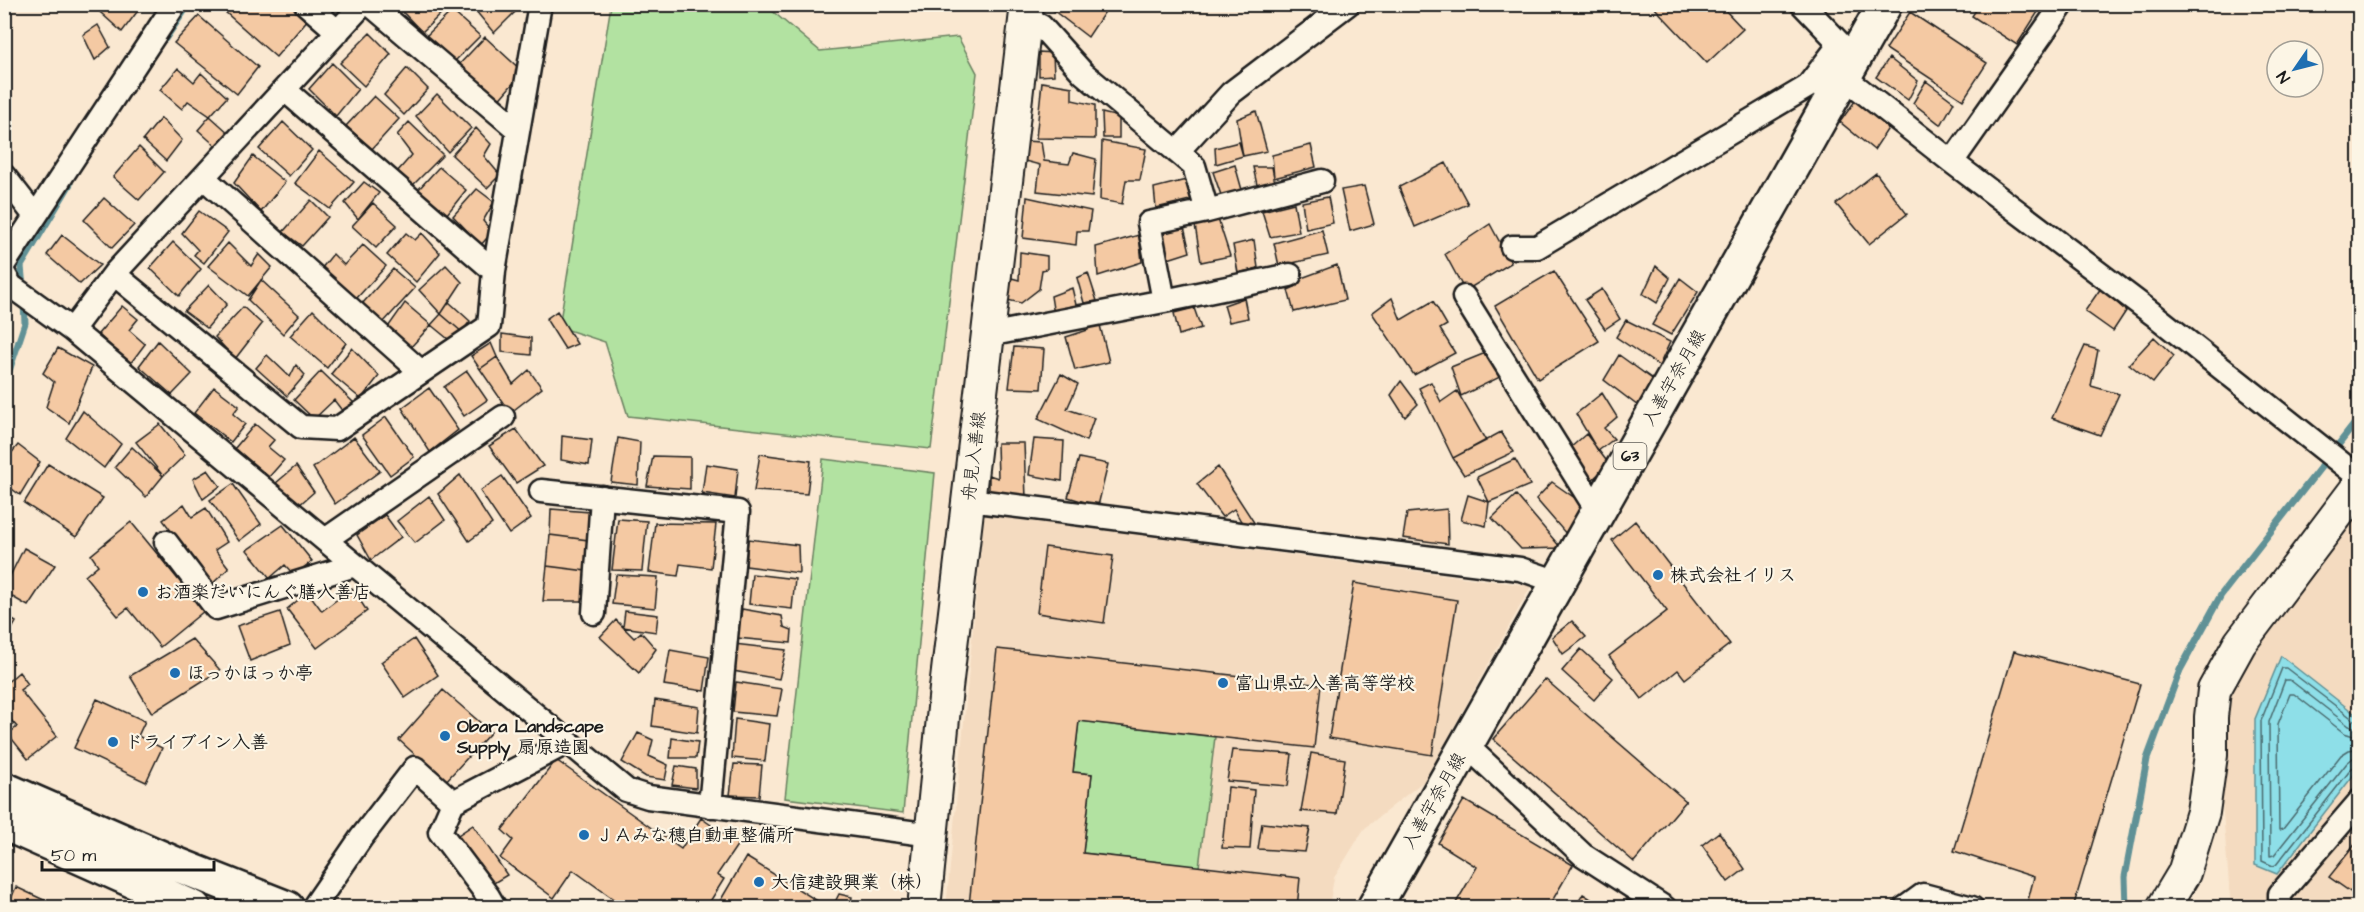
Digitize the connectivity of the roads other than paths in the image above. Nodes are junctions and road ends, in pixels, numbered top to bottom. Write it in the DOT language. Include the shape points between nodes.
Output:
graph roads {
  1 [pos="175,4"];
  2 [pos="306,4"];
  3 [pos="363,4"];
  4 [pos="370,4"];
  5 [pos="540,4"];
  6 [pos="1348,4"];
  7 [pos="1802,4"];
  8 [pos="1885,4"];
  9 [pos="2063,4"];
  10 [pos="1026,11"];
  11 [pos="338,32"];
  12 [pos="1846,60"];
  13 [pos="285,90"];
  14 [pos="518,130"];
  15 [pos="1177,152"];
  16 [pos="1952,162"];
  17 [pos="4,176"];
  18 [pos="204,178"];
  19 [pos="1322,181"];
  20 [pos="1207,211"];
  21 [pos="35,216"];
  22 [pos="1512,247"];
  23 [pos="4,264"];
  24 [pos="494,271"];
  25 [pos="4,274"];
  26 [pos="114,274"];
  27 [pos="1290,275"];
  28 [pos="1464,297"];
  29 [pos="1164,301"];
  30 [pos="72,330"];
  31 [pos="988,335"];
  32 [pos="420,371"];
  33 [pos="503,417"];
  34 [pos="2360,478"];
  35 [pos="2360,484"];
  36 [pos="541,491"];
  37 [pos="602,497"];
  38 [pos="969,500"];
  39 [pos="1598,512"];
  40 [pos="326,540"];
  41 [pos="166,542"];
  42 [pos="355,565"];
  43 [pos="1558,582"];
  44 [pos="594,613"];
  45 [pos="568,742"];
  46 [pos="1466,745"];
  47 [pos="4,789"];
  48 [pos="2360,801"];
  49 [pos="453,802"];
  50 [pos="710,806"];
  51 [pos="4,823"];
  52 [pos="2352,825"];
  53 [pos="932,835"];
  54 [pos="173,863"];
  55 [pos="155,908"];
  56 [pos="194,908"];
  57 [pos="287,908"];
  58 [pos="313,908"];
  59 [pos="495,908"];
  60 [pos="924,908"];
  61 [pos="1374,908"];
  62 [pos="1665,908"];
  63 [pos="1905,908"];
  64 [pos="1972,908"];
  65 [pos="2163,908"];
  66 [pos="2280,908"];
  1 -- 21 [label="street"];
  2 -- 11 [label="street"];
  3 -- 11 [label="street"];
  4 -- 14 [label="street"];
  5 -- 14 [label="street"];
  6 -- 15 [label="street" via="1231,93"];
  7 -- 12 [label="street"];
  8 -- 12 [label="main road, 入善宇奈月線 / 63"];
  9 -- 16 [label="street"];
  10 -- 15 [label="street" via="1083,73"];
  10 -- 31 [label="main road, 舟見入善線"];
  11 -- 13 [label="street"];
  12 -- 16 [label="street"];
  12 -- 22 [label="street" via="1537,247"];
  12 -- 39 [label="main road, 入善宇奈月線 / 63"];
  13 -- 18 [label="street"];
  13 -- 24 [label="street"];
  14 -- 24 [label="street"];
  15 -- 20 [label="street" via="1194,166"];
  16 -- 34 [label="street"];
  17 -- 21 [label="street"];
  18 -- 26 [label="street"];
  18 -- 32 [label="street"];
  19 -- 20 [label="street"];
  20 -- 29 [label="street" via="1149,223"];
  21 -- 23 [label="street"];
  24 -- 32 [label="street" via="489,326"];
  25 -- 30 [label="street" via="11,286"];
  26 -- 30 [label="street"];
  26 -- 32 [label="street" via="301,427 337,429"];
  27 -- 29 [label="street"];
  28 -- 39 [label="street"];
  29 -- 31 [label="street"];
  30 -- 40 [label="street"];
  31 -- 38 [label="main road, 舟見入善線"];
  33 -- 40 [label="street"];
  35 -- 65 [label="main road" via="2240,643 2214,690 2203,812 2184,873"];
  36 -- 37 [label="street"];
  37 -- 44 [label="street"];
  37 -- 50 [label="street" via="738,512"];
  38 -- 43 [label="street" via="1520,569"];
  38 -- 53 [label="main road, 舟見入善線"];
  39 -- 43 [label="main road, 入善宇奈月線 / 63"];
  40 -- 42 [label="street"];
  41 -- 42 [label="street" via="216,608"];
  42 -- 45 [label="street"];
  43 -- 46 [label="main road, 入善宇奈月線 / 63"];
  45 -- 49 [label="street"];
  45 -- 50 [label="street" via="626,790"];
  46 -- 61 [label="main road, 入善宇奈月線 / 63"];
  46 -- 62 [label="street" via="1583,855"];
  47 -- 54 [label="main road"];
  48 -- 52 [label="street"];
  49 -- 58 [label="street" via="415,768"];
  49 -- 59 [label="street" via="440,832"];
  50 -- 53 [label="street"];
  51 -- 56 [label="main road"];
  52 -- 66 [label="street" via="2280,894"];
  53 -- 60 [label="main road, 舟見入善線"];
  54 -- 55 [label="street"];
  54 -- 57 [label="main road"];
  63 -- 64 [label="street" via="1923,895"];
}
